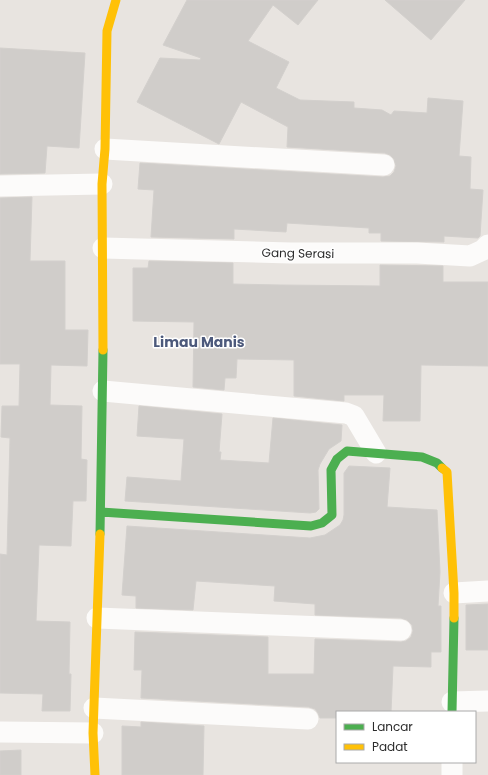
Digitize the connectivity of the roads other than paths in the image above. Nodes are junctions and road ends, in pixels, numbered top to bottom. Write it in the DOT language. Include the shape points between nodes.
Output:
graph roads {
  1 [pos="116,0"];
  2 [pos="105,149"];
  3 [pos="384,165"];
  4 [pos="102,184"];
  5 [pos="0,186"];
  6 [pos="488,244"];
  7 [pos="103,248"];
  8 [pos="102,391"];
  9 [pos="376,453"];
  10 [pos="101,512"];
  11 [pos="488,591"];
  12 [pos="454,593"];
  13 [pos="97,618"];
  14 [pos="401,630"];
  15 [pos="488,701"];
  16 [pos="452,707"];
  17 [pos="94,708"];
  18 [pos="308,719"];
  19 [pos="0,732"];
  20 [pos="93,733"];
  21 [pos="452,763"];
  22 [pos="95,775"];
  23 [pos="452,775"];
  1 -- 2 [label="main road" via="108,32"];
  2 -- 3 [label="street"];
  2 -- 4 [label="main road"];
  4 -- 5 [label="street"];
  4 -- 7 [label="main road"];
  6 -- 7 [label="street, Gang Serasi" via="483,250 470,256"];
  7 -- 8 [label="main road"];
  8 -- 9 [label="street" via="346,413 354,416"];
  8 -- 10 [label="main road"];
  9 -- 10 [label="main road" via="347,451 336,459 331,470 332,516 322,523 311,526"];
  9 -- 12 [label="main road" via="422,457 437,463 447,472"];
  10 -- 13 [label="main road"];
  11 -- 12 [label="street"];
  12 -- 16 [label="main road"];
  13 -- 14 [label="street"];
  13 -- 17 [label="main road"];
  15 -- 16 [label="street"];
  17 -- 18 [label="street"];
  17 -- 20 [label="main road"];
  19 -- 20 [label="street"];
  20 -- 22 [label="main road"];
  21 -- 23 [label="street"];
}
